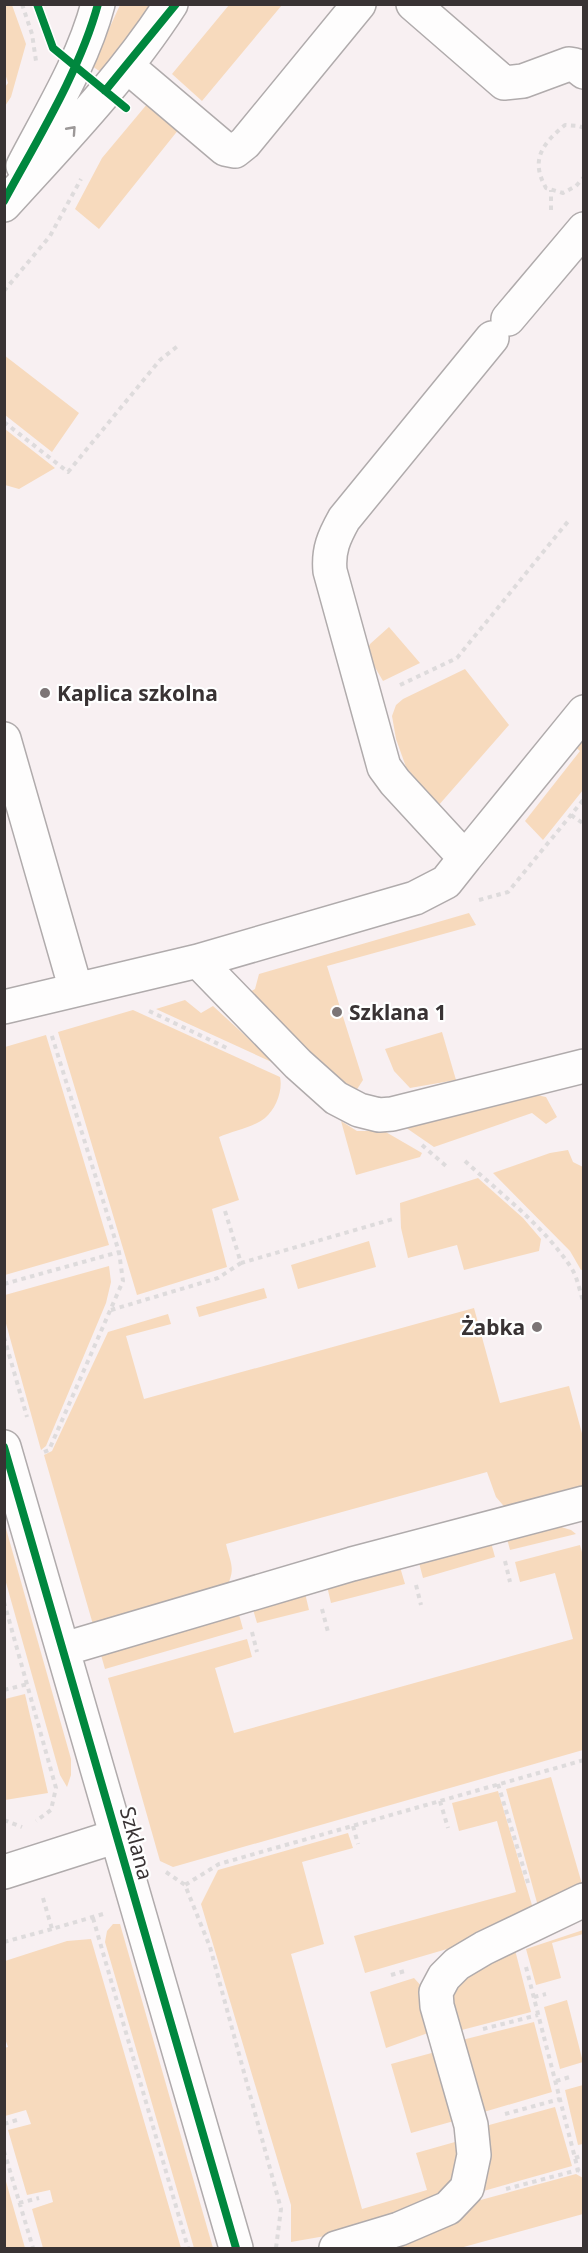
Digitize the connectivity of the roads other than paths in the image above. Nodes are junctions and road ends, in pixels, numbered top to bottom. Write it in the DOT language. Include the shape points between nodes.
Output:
graph roads {
  1 [pos="171,4"];
  2 [pos="176,4"];
  3 [pos="360,4"];
  4 [pos="413,4"];
  5 [pos="98,11"];
  6 [pos="149,38"];
  7 [pos="127,66"];
  8 [pos="584,72"];
  9 [pos="4,203"];
  10 [pos="584,229"];
  11 [pos="584,712"];
  12 [pos="4,739"];
  13 [pos="465,858"];
  14 [pos="198,962"];
  15 [pos="76,990"];
  16 [pos="4,1007"];
  17 [pos="582,1074"];
  18 [pos="4,1447"];
  19 [pos="584,1503"];
  20 [pos="64,1649"];
  21 [pos="117,1836"];
  22 [pos="4,1872"];
  23 [pos="584,1900"];
  24 [pos="236,2248"];
  25 [pos="336,2248"];
  1 -- 6 [label="street"];
  2 -- 6 [label="street"];
  3 -- 7 [label="street" via="235,151 225,149"];
  4 -- 8 [label="street" via="504,83 523,81 569,64"];
  5 -- 9 [label="street" via="75,67"];
  6 -- 7 [label="street"];
  9 -- 7 [label="street, one-way"];
  10 -- 13 [label="street" via="344,519 329,555 330,571 384,767"];
  11 -- 13 [label="street"];
  12 -- 15 [label="street"];
  13 -- 14 [label="street" via="446,882 415,898"];
  14 -- 15 [label="street"];
  14 -- 17 [label="street" via="298,1064 336,1098 359,1110 392,1114"];
  15 -- 16 [label="street"];
  18 -- 20 [label="street, Szklana"];
  19 -- 20 [label="street" via="352,1564"];
  20 -- 21 [label="street, Szklana"];
  21 -- 22 [label="street"];
  21 -- 24 [label="street, Szklana"];
  23 -- 25 [label="street" via="457,1964 436,1992 471,2125 474,2155 467,2188 448,2208 399,2229"];
}
